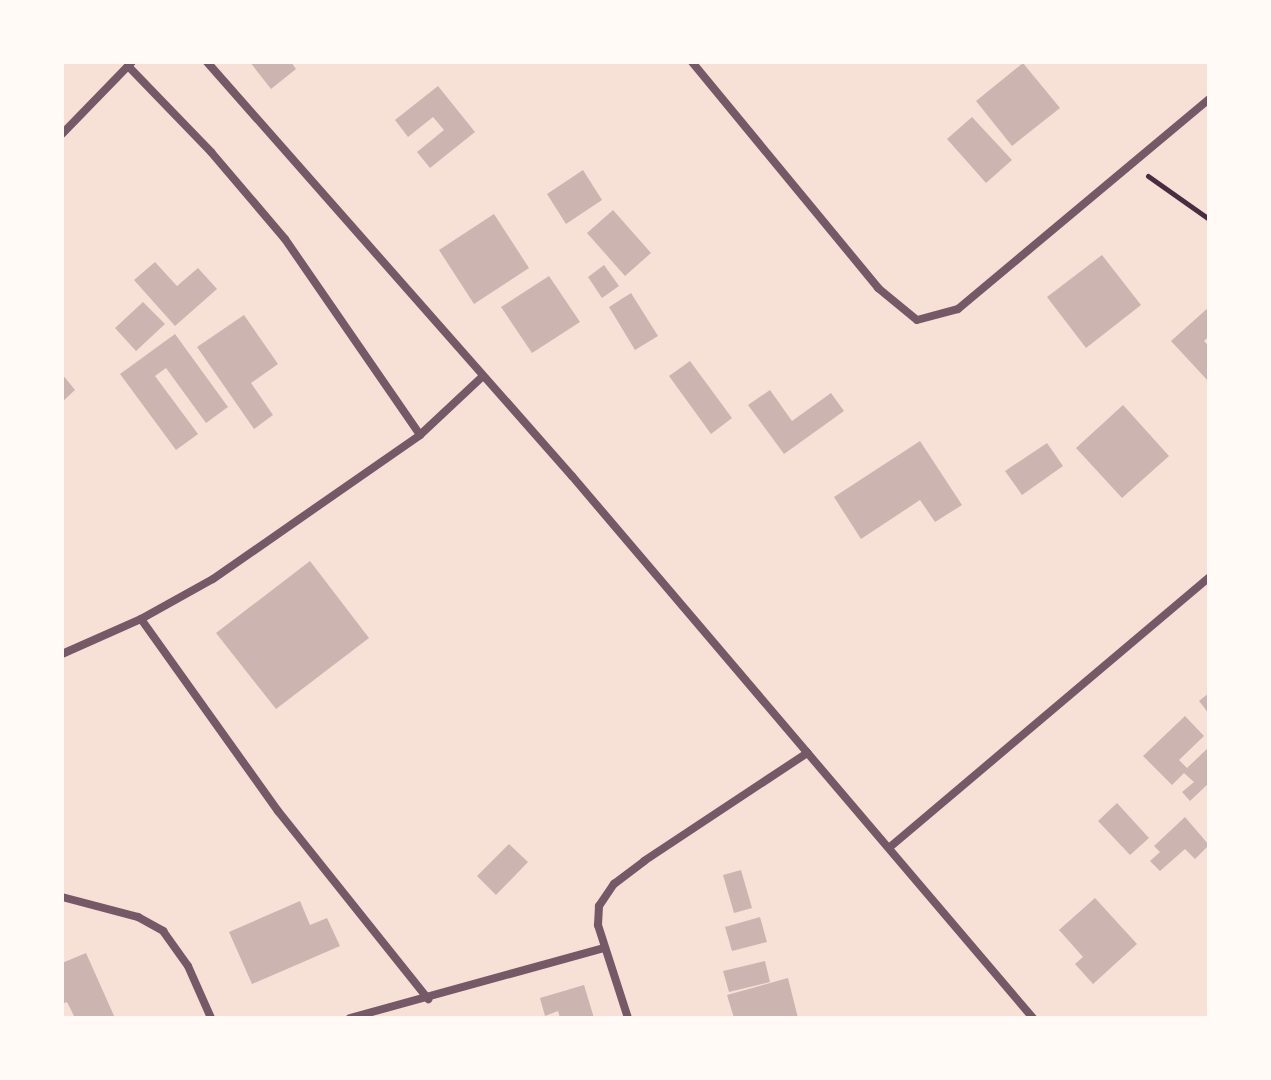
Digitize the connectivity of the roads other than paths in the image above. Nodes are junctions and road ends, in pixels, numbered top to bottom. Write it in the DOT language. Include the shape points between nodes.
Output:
graph roads {
  1 [pos="207,62"];
  2 [pos="692,62"];
  3 [pos="130,64"];
  4 [pos="1209,99"];
  5 [pos="62,134"];
  6 [pos="482,377"];
  7 [pos="420,435"];
  8 [pos="1209,577"];
  9 [pos="141,619"];
  10 [pos="62,654"];
  11 [pos="807,753"];
  12 [pos="890,847"];
  13 [pos="62,897"];
  14 [pos="604,948"];
  15 [pos="428,999"];
  16 [pos="211,1018"];
  17 [pos="350,1018"];
  18 [pos="628,1018"];
  19 [pos="1033,1018"];
  1 -- 6 [label="street"];
  2 -- 4 [label="street" via="858,265 917,320 958,309"];
  3 -- 5 [label="street"];
  3 -- 7 [label="street" via="285,239"];
  6 -- 7 [label="street"];
  6 -- 11 [label="street"];
  7 -- 9 [label="street" via="213,579"];
  8 -- 12 [label="street"];
  9 -- 10 [label="street"];
  9 -- 15 [label="street" via="278,811"];
  11 -- 12 [label="street"];
  11 -- 14 [label="street" via="614,884 599,906"];
  12 -- 19 [label="street"];
  13 -- 16 [label="street" via="138,917 163,931 188,966"];
  14 -- 15 [label="street"];
  14 -- 18 [label="street"];
  15 -- 17 [label="street"];
}
